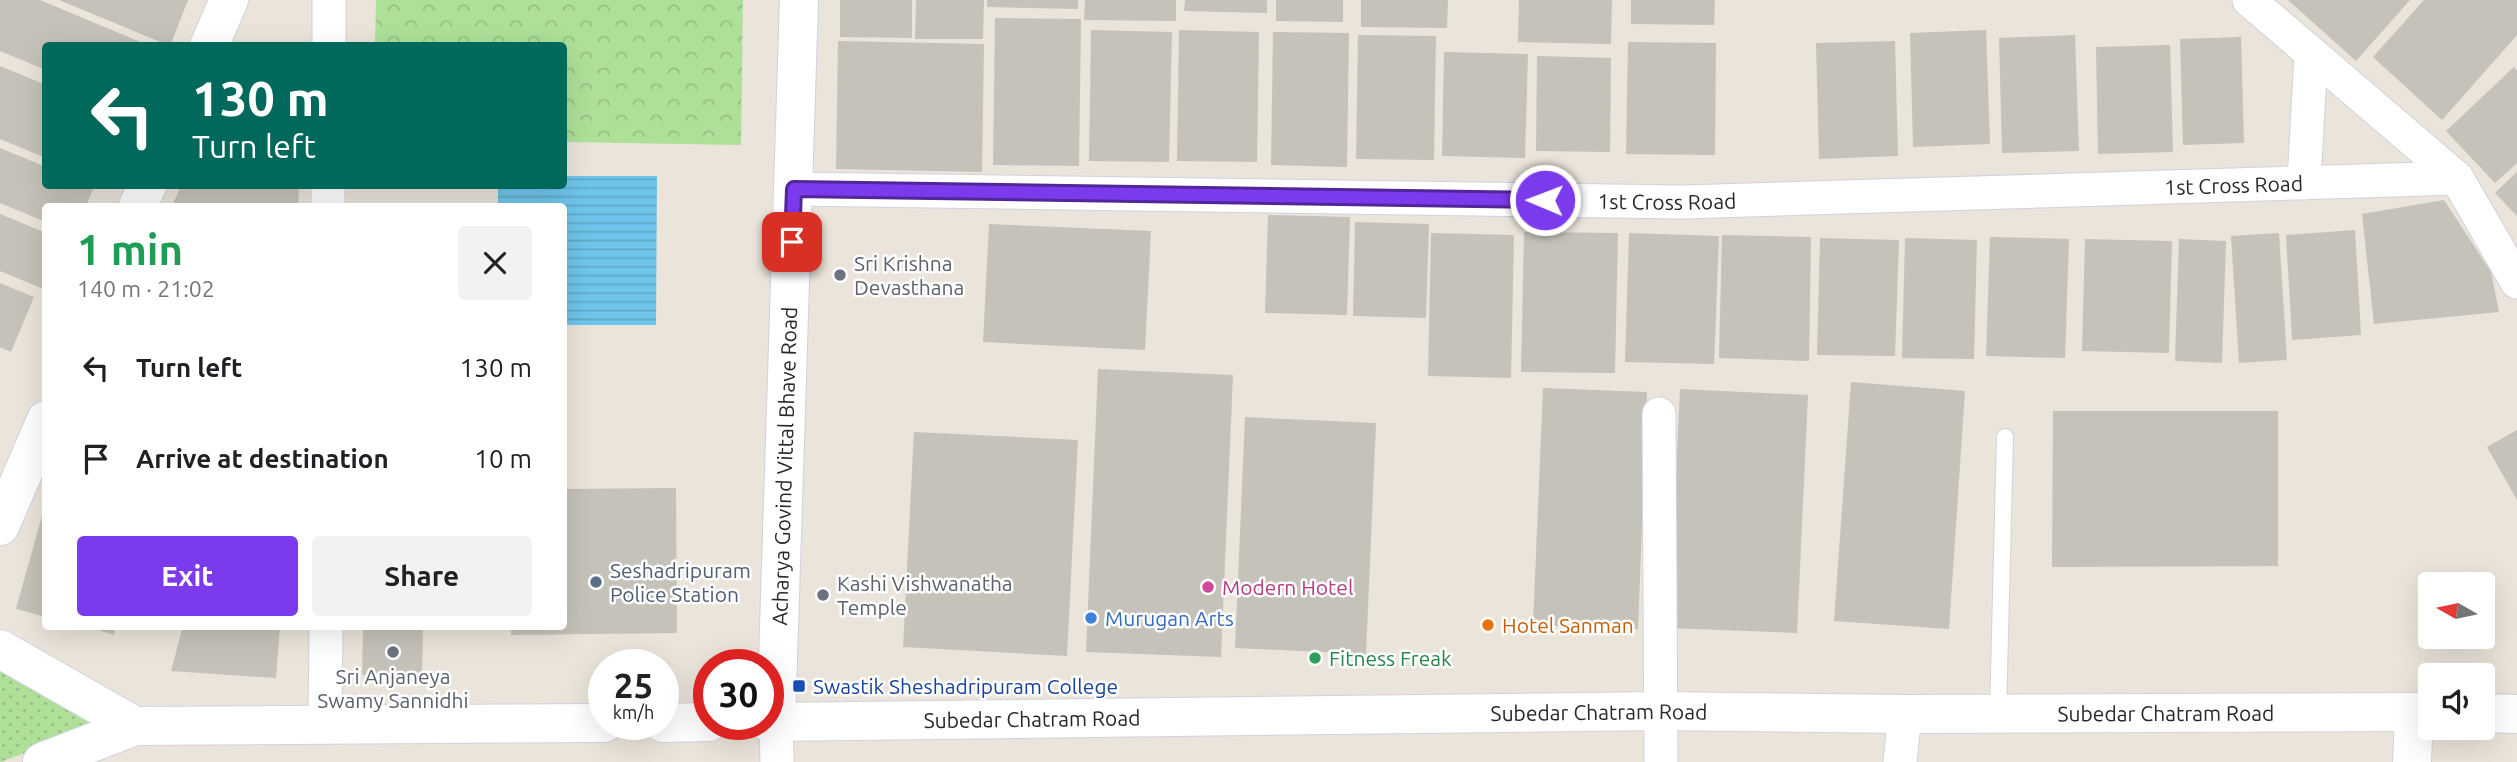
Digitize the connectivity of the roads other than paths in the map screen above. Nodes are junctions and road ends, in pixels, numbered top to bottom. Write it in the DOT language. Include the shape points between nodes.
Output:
graph roads {
  1 [pos="229,0"];
  2 [pos="329,0"];
  3 [pos="799,0"];
  4 [pos="2249,0"];
  5 [pos="211,42"];
  6 [pos="328,42"];
  7 [pos="2311,53"];
  8 [pos="2457,178"];
  9 [pos="2304,183"];
  10 [pos="794,189"];
  11 [pos="2517,282"];
  12 [pos="1659,414"];
  13 [pos="42,429"];
  14 [pos="2005,437"];
  15 [pos="0,526"];
  16 [pos="326,630"];
  17 [pos="0,649"];
  18 [pos="775,649"];
  19 [pos="1660,710"];
  20 [pos="2418,712"];
  21 [pos="2495,713"];
  22 [pos="1998,714"];
  23 [pos="2517,714"];
  24 [pos="1905,715"];
  25 [pos="784,722"];
  26 [pos="588,723"];
  27 [pos="325,725"];
  28 [pos="135,726"];
  29 [pos="2418,732"];
  30 [pos="774,740"];
  31 [pos="42,762"];
  32 [pos="776,762"];
  33 [pos="1661,762"];
  34 [pos="1900,762"];
  35 [pos="2412,762"];
  1 -- 5 [label="main road"];
  2 -- 6 [label="street"];
  3 -- 10 [label="main road, Acharya Govind Vittal Bhave Road"];
  4 -- 7 [label="street"];
  7 -- 8 [label="street"];
  7 -- 9 [label="street"];
  8 -- 9 [label="street, 1st Cross Road"];
  8 -- 11 [label="street"];
  9 -- 10 [label="street, 1st Cross Road" via="1684,202"];
  10 -- 18 [label="main road, Acharya Govind Vittal Bhave Road"];
  12 -- 19 [label="street"];
  13 -- 15 [label="main road"];
  14 -- 22 [label="lane"];
  16 -- 27 [label="street"];
  17 -- 28 [label="main road"];
  19 -- 24 [label="main road, Subedar Chatram Road"];
  19 -- 25 [label="main road, Subedar Chatram Road"];
  19 -- 33 [label="street"];
  20 -- 22 [label="main road, Subedar Chatram Road"];
  21 -- 23 [label="main road"];
  22 -- 24 [label="main road, Subedar Chatram Road"];
  24 -- 34 [label="street"];
  26 -- 27 [label="main road"];
  27 -- 28 [label="main road"];
  28 -- 31 [label="main road"];
  29 -- 35 [label="main road"];
  30 -- 32 [label="street"];
}
